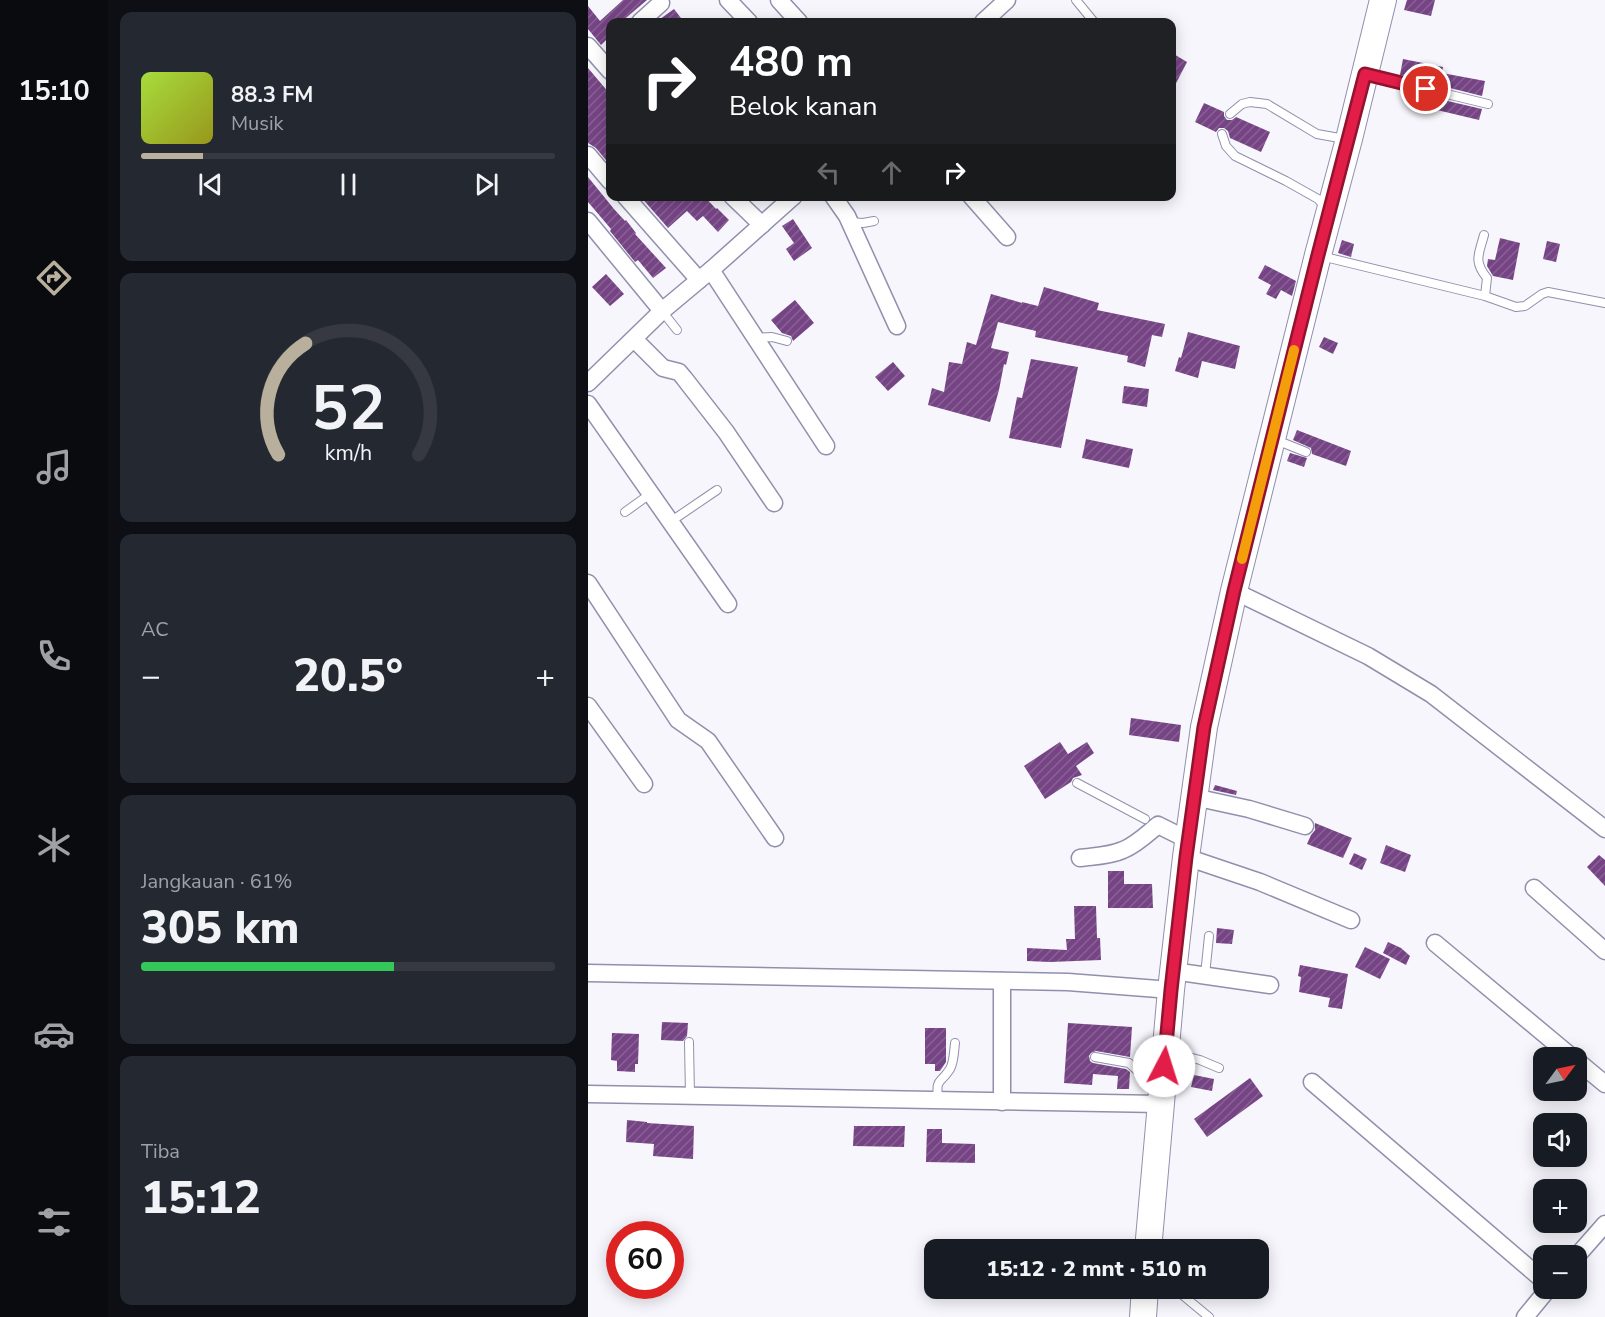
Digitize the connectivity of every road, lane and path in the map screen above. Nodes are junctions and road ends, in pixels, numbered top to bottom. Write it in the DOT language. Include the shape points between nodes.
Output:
graph roads {
  1 [pos="728,0"];
  2 [pos="779,0"];
  3 [pos="1007,0"];
  4 [pos="1076,0"];
  5 [pos="1383,0"];
  6 [pos="661,3"];
  7 [pos="644,18"];
  8 [pos="745,18"];
  9 [pos="795,18"];
  10 [pos="987,18"];
  11 [pos="1091,18"];
  12 [pos="588,46"];
  13 [pos="606,59"];
  14 [pos="1365,74"];
  15 [pos="1488,104"];
  16 [pos="1230,114"];
  17 [pos="1222,134"];
  18 [pos="1349,139"];
  19 [pos="588,155"];
  20 [pos="606,176"];
  21 [pos="630,201"];
  22 [pos="737,201"];
  23 [pos="788,201"];
  24 [pos="837,201"];
  25 [pos="975,201"];
  26 [pos="1330,212"];
  27 [pos="588,221"];
  28 [pos="874,221"];
  29 [pos="849,222"];
  30 [pos="762,225"];
  31 [pos="1484,235"];
  32 [pos="1007,237"];
  33 [pos="1318,255"];
  34 [pos="705,275"];
  35 [pos="1485,296"];
  36 [pos="1605,303"];
  37 [pos="662,311"];
  38 [pos="897,326"];
  39 [pos="677,330"];
  40 [pos="756,338"];
  41 [pos="634,339"];
  42 [pos="788,341"];
  43 [pos="588,383"];
  44 [pos="588,404"];
  45 [pos="1272,439"];
  46 [pos="826,446"];
  47 [pos="1306,452"];
  48 [pos="717,490"];
  49 [pos="651,494"];
  50 [pos="774,503"];
  51 [pos="625,512"];
  52 [pos="670,522"];
  53 [pos="588,583"];
  54 [pos="1234,591"];
  55 [pos="728,604"];
  56 [pos="588,706"];
  57 [pos="1077,783"];
  58 [pos="644,784"];
  59 [pos="1194,797"];
  60 [pos="1151,822"];
  61 [pos="1305,825"];
  62 [pos="1605,829"];
  63 [pos="775,838"];
  64 [pos="1187,848"];
  65 [pos="1080,858"];
  66 [pos="1534,888"];
  67 [pos="1351,920"];
  68 [pos="1209,936"];
  69 [pos="1435,943"];
  70 [pos="1605,951"];
  71 [pos="588,973"];
  72 [pos="1205,975"];
  73 [pos="1172,980"];
  74 [pos="1002,981"];
  75 [pos="1270,985"];
  76 [pos="689,1042"];
  77 [pos="955,1043"];
  78 [pos="1561,1047"];
  79 [pos="1165,1051"];
  80 [pos="1095,1057"];
  81 [pos="1219,1068"];
  82 [pos="1587,1069"];
  83 [pos="1312,1082"];
  84 [pos="1605,1084"];
  85 [pos="1162,1093"];
  86 [pos="588,1094"];
  87 [pos="690,1096"];
  88 [pos="938,1101"];
  89 [pos="1002,1102"];
  90 [pos="1605,1224"];
  91 [pos="1149,1239"];
  92 [pos="1587,1245"];
  93 [pos="1533,1272"];
  94 [pos="1144,1299"];
  95 [pos="1187,1299"];
  96 [pos="1540,1299"];
  97 [pos="1143,1317"];
  98 [pos="1209,1317"];
  99 [pos="1525,1317"];
  1 -- 8 [label="street"];
  2 -- 9 [label="street"];
  3 -- 10 [label="street"];
  4 -- 11 [label="lane"];
  5 -- 14 [label="main road"];
  6 -- 7 [label="street"];
  12 -- 13 [label="street"];
  14 -- 15 [label="lane"];
  14 -- 18 [label="main road"];
  16 -- 18 [label="lane" via="1242,104 1267,104 1317,134"];
  17 -- 26 [label="lane" via="1235,156 1318,199"];
  18 -- 26 [label="main road"];
  19 -- 20 [label="street"];
  21 -- 34 [label="street"];
  22 -- 30 [label="street"];
  23 -- 30 [label="street"];
  24 -- 29 [label="street"];
  25 -- 32 [label="street"];
  26 -- 33 [label="main road"];
  27 -- 37 [label="street"];
  28 -- 29 [label="lane"];
  29 -- 38 [label="street"];
  30 -- 34 [label="street"];
  31 -- 35 [label="lane" via="1478,258 1487,278"];
  33 -- 35 [label="lane"];
  33 -- 45 [label="main road"];
  34 -- 37 [label="street"];
  34 -- 40 [label="street"];
  35 -- 36 [label="lane" via="1516,307 1548,292"];
  37 -- 39 [label="lane"];
  37 -- 41 [label="street"];
  40 -- 42 [label="lane"];
  40 -- 46 [label="street"];
  41 -- 43 [label="street"];
  41 -- 50 [label="street" via="663,368 679,372"];
  44 -- 49 [label="street"];
  45 -- 47 [label="lane"];
  45 -- 54 [label="main road"];
  48 -- 52 [label="lane"];
  49 -- 51 [label="lane"];
  49 -- 52 [label="street"];
  52 -- 55 [label="street"];
  53 -- 63 [label="street" via="678,720 708,741"];
  54 -- 59 [label="main road" via="1204,727"];
  54 -- 62 [label="street" via="1368,657 1431,694"];
  56 -- 58 [label="street"];
  57 -- 60 [label="lane"];
  59 -- 61 [label="street"];
  59 -- 64 [label="main road"];
  60 -- 64 [label="street"];
  60 -- 65 [label="street" via="1134,844 1122,851"];
  64 -- 67 [label="street"];
  64 -- 73 [label="main road"];
  66 -- 70 [label="street"];
  68 -- 72 [label="lane"];
  69 -- 78 [label="street"];
  71 -- 74 [label="street"];
  72 -- 73 [label="street"];
  72 -- 75 [label="street"];
  73 -- 74 [label="street"];
  73 -- 79 [label="main road"];
  74 -- 89 [label="street"];
  76 -- 87 [label="lane"];
  77 -- 88 [label="lane" via="950,1069 937,1085"];
  79 -- 81 [label="lane"];
  79 -- 85 [label="main road"];
  80 -- 85 [label="lane" via="1129,1063"];
  82 -- 84 [label="street"];
  83 -- 93 [label="street"];
  85 -- 89 [label="street"];
  85 -- 91 [label="main road"];
  86 -- 87 [label="street"];
  87 -- 88 [label="street"];
  88 -- 89 [label="street"];
  90 -- 92 [label="street"];
  94 -- 97 [label="main road"];
  95 -- 98 [label="lane"];
  96 -- 99 [label="street"];
}
